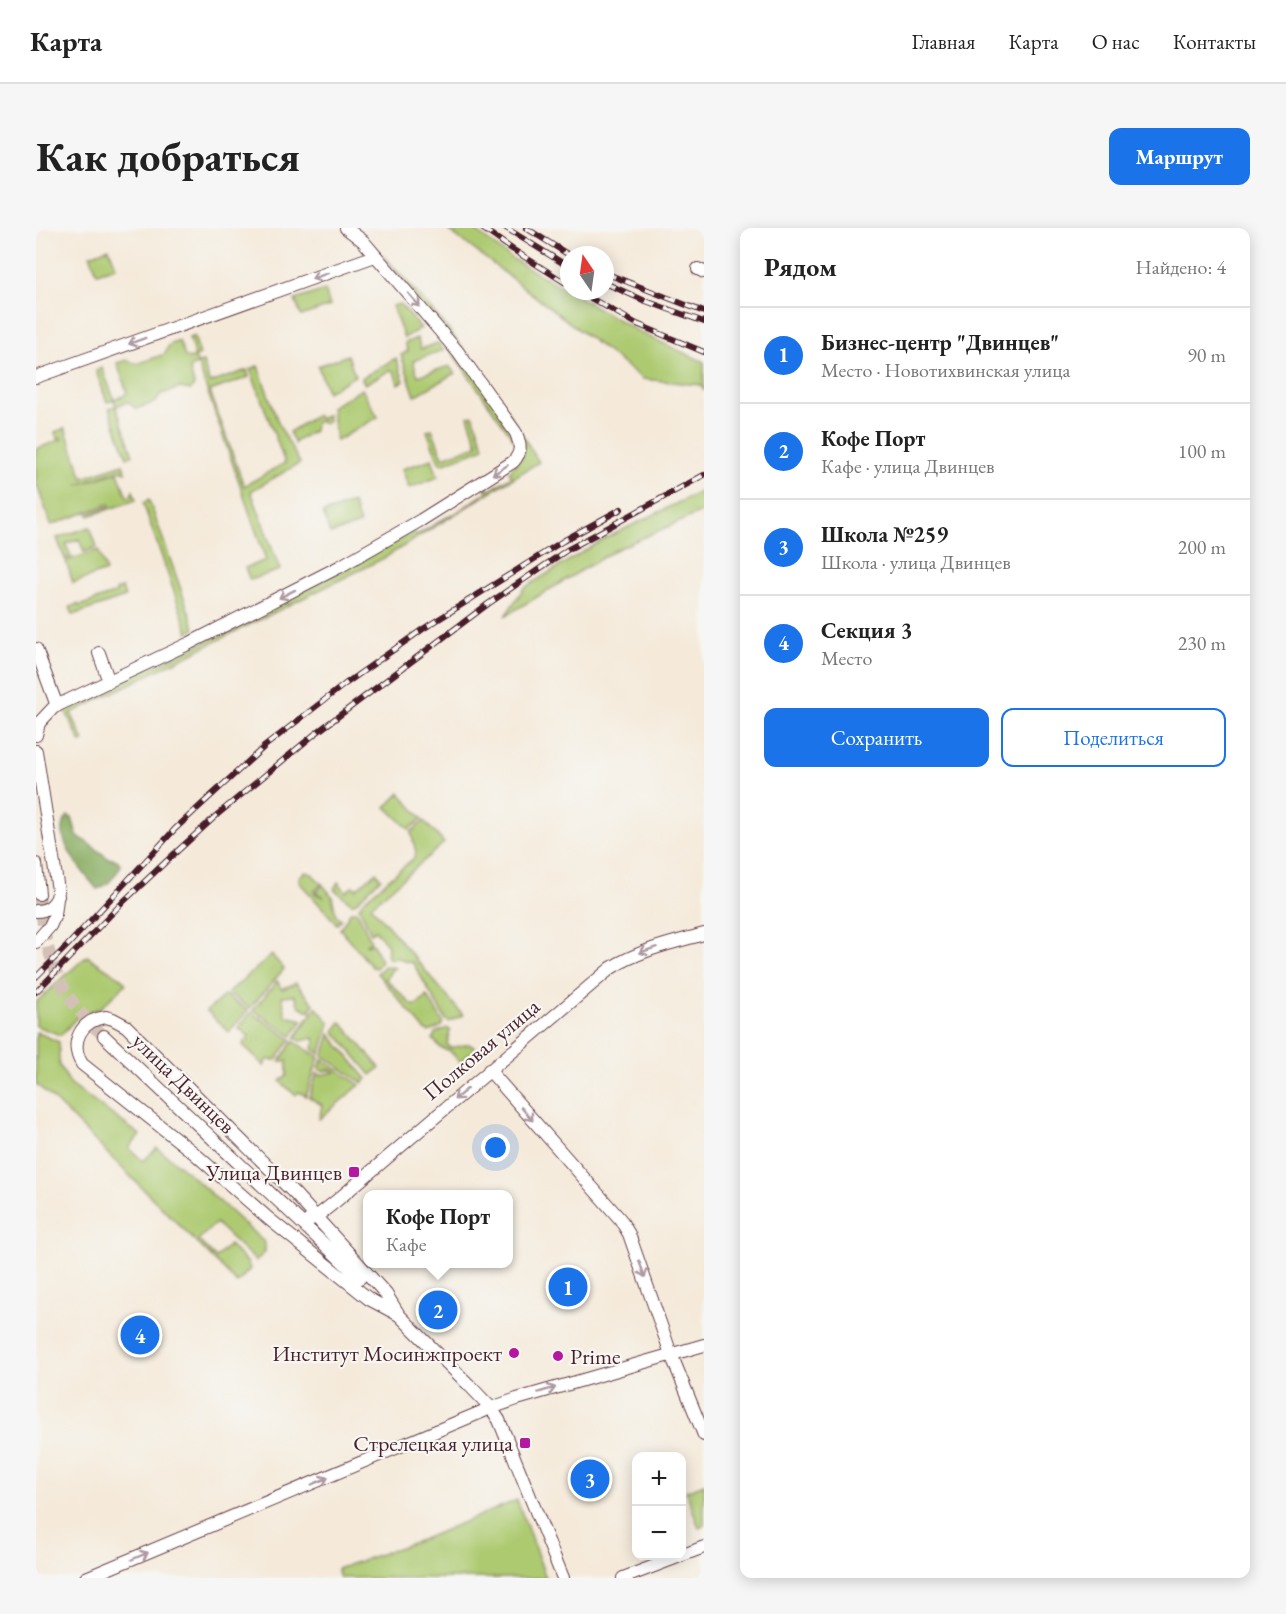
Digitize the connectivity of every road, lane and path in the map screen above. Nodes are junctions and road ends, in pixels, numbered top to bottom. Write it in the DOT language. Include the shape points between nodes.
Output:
graph roads {
  1 [pos="346,228"];
  2 [pos="375,256"];
  3 [pos="36,377"];
  4 [pos="36,648"];
  5 [pos="99,653"];
  6 [pos="109,682"];
  7 [pos="56,707"];
  8 [pos="36,735"];
  9 [pos="36,751"];
  10 [pos="36,864"];
  11 [pos="39,894"];
  12 [pos="58,895"];
  13 [pos="36,911"];
  14 [pos="704,934"];
  15 [pos="36,942"];
  16 [pos="104,1036"];
  17 [pos="489,1070"];
  18 [pos="316,1217"];
  19 [pos="299,1222"];
  20 [pos="399,1315"];
  21 [pos="704,1345"];
  22 [pos="671,1354"];
  23 [pos="491,1408"];
  24 [pos="704,1435"];
  25 [pos="704,1547"];
  26 [pos="86,1578"];
  27 [pos="563,1578"];
  28 [pos="623,1578"];
  1 -- 2 [label="street"];
  2 -- 3 [label="street, one-way"];
  2 -- 6 [label="street, one-way" via="458,352 516,433 520,454 458,497 339,567"];
  4 -- 7 [label="street"];
  5 -- 6 [label="street"];
  6 -- 7 [label="street"];
  7 -- 8 [label="street" via="39,723"];
  9 -- 12 [label="street"];
  10 -- 11 [label="street"];
  12 -- 13 [label="street" via="49,908"];
  12 -- 15 [label="street" via="50,926"];
  14 -- 17 [label="street, Полковая улица, one-way" via="642,952 611,968"];
  16 -- 19 [label="street, улица Двинцев"];
  17 -- 18 [label="street, Полковая улица, one-way"];
  17 -- 22 [label="street, one-way" via="620,1219 636,1252"];
  18 -- 19 [label="street, Полковая улица"];
  18 -- 20 [label="street" via="386,1294"];
  18 -- 20 [label="street" via="126,1026 113,1018 99,1018 81,1030 76,1051 87,1070 194,1153 369,1299"];
  19 -- 20 [label="street, улица Двинцев"];
  20 -- 23 [label="street, улица Двинцев"];
  21 -- 22 [label="street"];
  23 -- 22 [label="street, one-way"];
  22 -- 24 [label="street"];
  26 -- 23 [label="street, one-way"];
  23 -- 27 [label="street, улица Двинцев"];
  25 -- 28 [label="street"];
}
